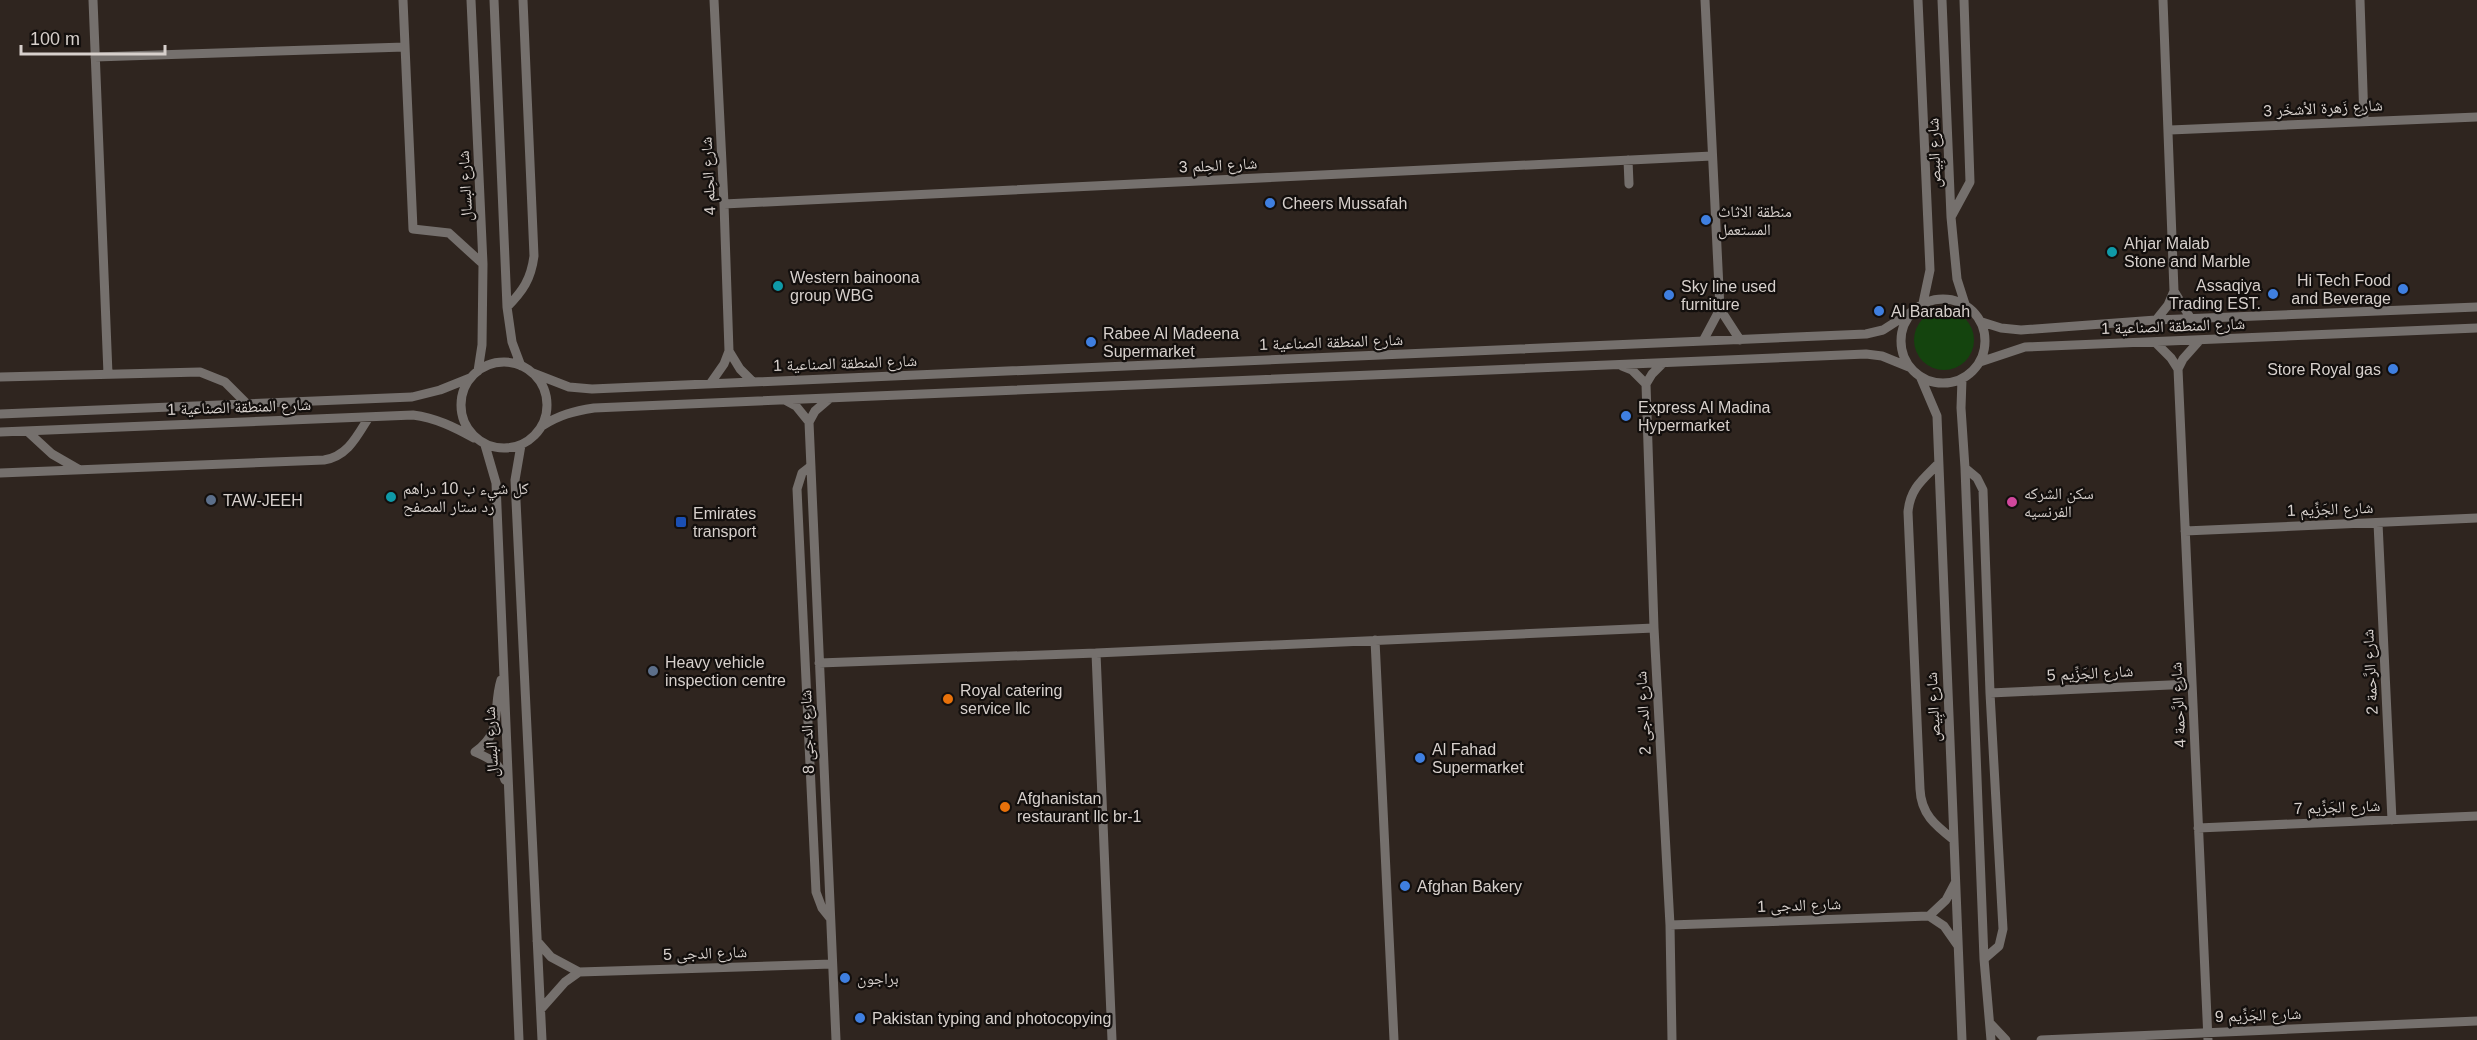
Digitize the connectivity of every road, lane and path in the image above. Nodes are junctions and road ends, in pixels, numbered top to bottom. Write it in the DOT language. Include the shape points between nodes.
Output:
graph roads {
  1 [pos="93,0"];
  2 [pos="403,0"];
  3 [pos="471,0"];
  4 [pos="494,0"];
  5 [pos="523,0"];
  6 [pos="714,0"];
  7 [pos="1705,0"];
  8 [pos="1918,0"];
  9 [pos="1942,0"];
  10 [pos="1964,0"];
  11 [pos="2163,0"];
  12 [pos="2360,0"];
  13 [pos="405,47"];
  14 [pos="95,57"];
  15 [pos="2477,117"];
  16 [pos="2364,121"];
  17 [pos="2170,130"];
  18 [pos="1712,156"];
  19 [pos="1628,160"];
  20 [pos="1629,184"];
  21 [pos="724,204"];
  22 [pos="1951,217"];
  23 [pos="483,264"];
  24 [pos="2174,291"];
  25 [pos="1923,303"];
  26 [pos="1965,304"];
  27 [pos="507,307"];
  28 [pos="2477,307"];
  29 [pos="1720,309"];
  30 [pos="1911,312"];
  31 [pos="2191,319"];
  32 [pos="2156,320"];
  33 [pos="1982,322"];
  34 [pos="2477,328"];
  35 [pos="1740,340"];
  36 [pos="1702,341"];
  37 [pos="2199,341"];
  38 [pos="2155,342"];
  39 [pos="729,351"];
  40 [pos="1980,362"];
  41 [pos="1664,363"];
  42 [pos="1618,365"];
  43 [pos="521,366"];
  44 [pos="1909,367"];
  45 [pos="2178,369"];
  46 [pos="478,371"];
  47 [pos="533,373"];
  48 [pos="108,374"];
  49 [pos="1920,376"];
  50 [pos="0,377"];
  51 [pos="470,378"];
  52 [pos="1962,379"];
  53 [pos="753,382"];
  54 [pos="710,384"];
  55 [pos="1646,384"];
  56 [pos="830,398"];
  57 [pos="784,400"];
  58 [pos="247,404"];
  59 [pos="0,414"];
  60 [pos="369,417"];
  61 [pos="808,422"];
  62 [pos="542,426"];
  63 [pos="27,431"];
  64 [pos="0,432"];
  65 [pos="474,438"];
  66 [pos="485,445"];
  67 [pos="521,445"];
  68 [pos="1937,465"];
  69 [pos="811,466"];
  70 [pos="1965,468"];
  71 [pos="81,470"];
  72 [pos="0,473"];
  73 [pos="2477,518"];
  74 [pos="2378,522"];
  75 [pos="2185,531"];
  76 [pos="1654,628"];
  77 [pos="1375,640"];
  78 [pos="1096,653"];
  79 [pos="819,663"];
  80 [pos="503,675"];
  81 [pos="2192,684"];
  82 [pos="1990,693"];
  83 [pos="508,791"];
  84 [pos="2477,816"];
  85 [pos="2392,820"];
  86 [pos="2198,828"];
  87 [pos="1954,840"];
  88 [pos="1957,879"];
  89 [pos="1929,916"];
  90 [pos="830,918"];
  91 [pos="1670,925"];
  92 [pos="537,941"];
  93 [pos="1959,948"];
  94 [pos="1984,959"];
  95 [pos="832,964"];
  96 [pos="579,972"];
  97 [pos="541,1009"];
  98 [pos="2477,1021"];
  99 [pos="1990,1023"];
  100 [pos="2208,1036"];
  101 [pos="519,1040"];
  102 [pos="542,1040"];
  103 [pos="836,1040"];
  104 [pos="1112,1040"];
  105 [pos="1394,1040"];
  106 [pos="1672,1040"];
  107 [pos="1962,1040"];
  108 [pos="1991,1040"];
  109 [pos="2006,1040"];
  110 [pos="2041,1040"];
  1 -- 14 [label="street"];
  2 -- 13 [label="street"];
  3 -- 23 [label="street, شارع البسال"];
  4 -- 27 [label="street"];
  5 -- 27 [label="street" via="534,256 525,288"];
  6 -- 21 [label="street, شارع الحِلم 4"];
  7 -- 18 [label="street"];
  8 -- 25 [label="street, شارع البِيص" via="1930,270"];
  9 -- 22 [label="street, شارع البِيص"];
  10 -- 22 [label="street" via="1970,182"];
  11 -- 17 [label="street"];
  12 -- 16 [label="street"];
  13 -- 14 [label="street"];
  13 -- 23 [label="street" via="413,229 449,233"];
  14 -- 48 [label="street"];
  15 -- 16 [label="street, شارع زَهرة الأشخَر 3"];
  16 -- 17 [label="street, شارع زَهرة الأشخَر 3"];
  17 -- 24 [label="street"];
  18 -- 19 [label="street, شارع الحِلم 3"];
  18 -- 29 [label="street"];
  19 -- 20 [label="street"];
  19 -- 21 [label="street, شارع الحِلم 3"];
  21 -- 39 [label="street, شارع الحِلم 4"];
  22 -- 26 [label="street, شارع البِيص"];
  23 -- 46 [label="street, شارع البسال"];
  24 -- 31 [label="street"];
  24 -- 32 [label="street"];
  25 -- 26 [label="street" via="1937,298"];
  25 -- 30 [label="street"];
  26 -- 33 [label="street"];
  27 -- 43 [label="street" via="512,342"];
  28 -- 31 [label="street, شارع المنطقة الصناعية 1"];
  29 -- 35 [label="street"];
  29 -- 36 [label="street"];
  30 -- 35 [label="street, شارع المنطقة الصناعية 1" via="1883,330 1866,334"];
  30 -- 44 [label="street" via="1900,339"];
  31 -- 32 [label="street, شارع المنطقة الصناعية 1"];
  32 -- 33 [label="street, شارع المنطقة الصناعية 1" via="2021,330"];
  33 -- 40 [label="street" via="1986,335"];
  34 -- 37 [label="street, شارع المنطقة الصناعية 1"];
  35 -- 36 [label="street, شارع المنطقة الصناعية 1"];
  36 -- 53 [label="street, شارع المنطقة الصناعية 1"];
  37 -- 38 [label="street, شارع المنطقة الصناعية 1"];
  37 -- 45 [label="street"];
  38 -- 40 [label="street, شارع المنطقة الصناعية 1" via="2025,347"];
  38 -- 45 [label="street"];
  39 -- 53 [label="street"];
  39 -- 54 [label="street"];
  40 -- 52 [label="street"];
  41 -- 42 [label="street, شارع المنطقة الصناعية 1"];
  41 -- 44 [label="street, شارع المنطقة الصناعية 1" via="1866,354"];
  41 -- 55 [label="street"];
  42 -- 55 [label="street" via="1632,370"];
  42 -- 56 [label="street, شارع المنطقة الصناعية 1"];
  43 -- 46 [label="street" via="498,363"];
  43 -- 47 [label="street"];
  44 -- 49 [label="street"];
  45 -- 75 [label="street, شارع الرَّحمة 4"];
  46 -- 51 [label="street"];
  47 -- 54 [label="street, شارع المنطقة الصناعية 1" via="569,387 592,389"];
  47 -- 62 [label="street" via="547,403"];
  48 -- 50 [label="street"];
  48 -- 58 [label="street" via="200,372 225,382"];
  49 -- 52 [label="street" via="1941,383"];
  49 -- 68 [label="street, شارع البِيص" via="1937,416"];
  51 -- 58 [label="street, شارع المنطقة الصناعية 1" via="412,397"];
  51 -- 65 [label="street" via="460,406 466,428"];
  52 -- 70 [label="street"];
  53 -- 54 [label="street, شارع المنطقة الصناعية 1"];
  55 -- 76 [label="street, شارع الدجى 2"];
  56 -- 57 [label="street, شارع المنطقة الصناعية 1"];
  56 -- 61 [label="street"];
  57 -- 61 [label="street" via="796,406"];
  57 -- 62 [label="street, شارع المنطقة الصناعية 1" via="594,408 558,416"];
  58 -- 59 [label="street, شارع المنطقة الصناعية 1"];
  60 -- 63 [label="street, شارع المنطقة الصناعية 1"];
  60 -- 65 [label="street, شارع المنطقة الصناعية 1" via="429,417"];
  60 -- 71 [label="street" via="348,448 331,459"];
  61 -- 69 [label="street, شارع الدجى 8"];
  62 -- 67 [label="street"];
  63 -- 64 [label="street, شارع المنطقة الصناعية 1"];
  63 -- 71 [label="street" via="52,454"];
  65 -- 66 [label="street"];
  66 -- 67 [label="street"];
  66 -- 80 [label="street, شارع البسال" via="496,483"];
  67 -- 92 [label="street" via="515,480"];
  68 -- 87 [label="street, شارع البِيص"];
  68 -- 87 [label="street" via="1915,487 1908,512 1920,789 1928,818"];
  69 -- 79 [label="street, شارع الدجى 8"];
  69 -- 90 [label="street" via="799,478 797,489 816,892"];
  70 -- 82 [label="street" via="1983,490"];
  70 -- 94 [label="street"];
  71 -- 72 [label="street"];
  73 -- 74 [label="street, شارع الجَزِّيم 1"];
  74 -- 75 [label="street, شارع الجَزِّيم 1"];
  74 -- 85 [label="street, شارع الرَّحمة 2"];
  75 -- 81 [label="street, شارع الرَّحمة 4"];
  76 -- 77 [label="street"];
  76 -- 91 [label="street, شارع الدجى 2"];
  77 -- 78 [label="street"];
  77 -- 105 [label="street"];
  78 -- 79 [label="street"];
  78 -- 104 [label="street"];
  79 -- 90 [label="street, شارع الدجى 8"];
  80 -- 83 [label="street, شارع البسال"];
  80 -- 83 [label="street" via="496,695 496,728 476,753 497,763"];
  81 -- 82 [label="street, شارع الجَزِّيم 5"];
  81 -- 86 [label="street, شارع الرَّحمة 4"];
  82 -- 94 [label="street" via="2003,934 1996,949"];
  83 -- 101 [label="street, شارع البسال"];
  84 -- 85 [label="street, شارع الجَزِّيم 7"];
  85 -- 86 [label="street, شارع الجَزِّيم 7"];
  86 -- 100 [label="street, شارع الرَّحمة 4"];
  87 -- 88 [label="street, شارع البِيص"];
  88 -- 89 [label="street" via="1946,900"];
  88 -- 93 [label="street, شارع البِيص"];
  89 -- 91 [label="street, شارع الدجى 1"];
  89 -- 93 [label="street" via="1950,932"];
  90 -- 95 [label="street, شارع الدجى 8"];
  91 -- 106 [label="street, شارع الدجى 2"];
  92 -- 96 [label="street, شارع الدجى 5" via="551,957"];
  92 -- 97 [label="street"];
  93 -- 107 [label="street, شارع البِيص"];
  94 -- 99 [label="street"];
  95 -- 96 [label="street, شارع الدجى 5"];
  95 -- 103 [label="street, شارع الدجى 8"];
  96 -- 97 [label="street"];
  97 -- 102 [label="street"];
  98 -- 100 [label="street, شارع الجَزِّيم 9"];
  99 -- 108 [label="street"];
  99 -- 109 [label="street"];
  100 -- 110 [label="street, شارع الجَزِّيم 9"];
}
